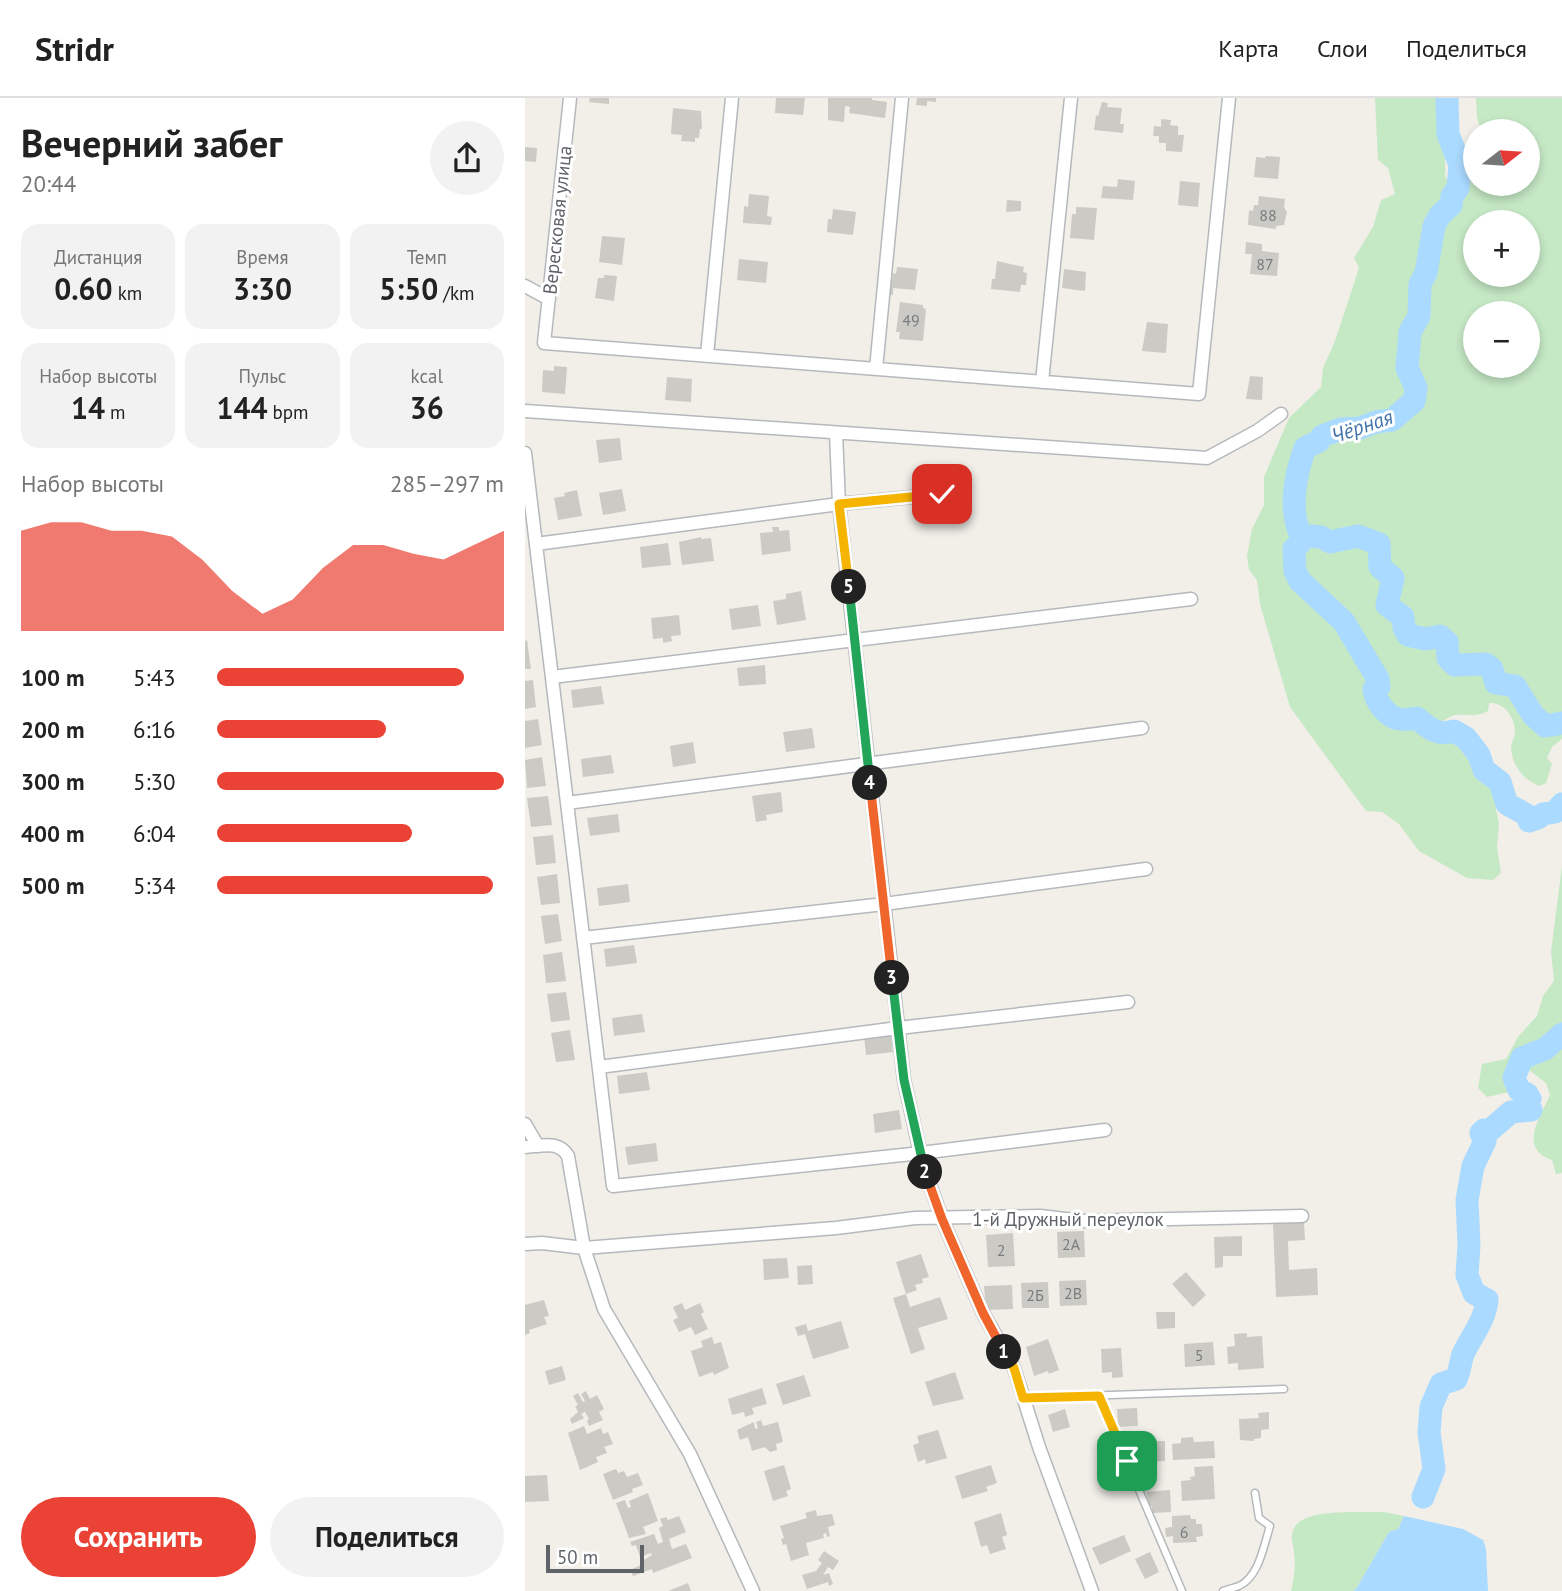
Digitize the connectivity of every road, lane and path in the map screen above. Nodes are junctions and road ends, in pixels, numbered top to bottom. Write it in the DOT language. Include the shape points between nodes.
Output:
graph roads {
  1 [pos="570,98"];
  2 [pos="732,98"];
  3 [pos="902,98"];
  4 [pos="1070,98"];
  5 [pos="1229,98"];
  6 [pos="525,286"];
  7 [pos="549,299"];
  8 [pos="707,355"];
  9 [pos="876,369"];
  10 [pos="1042,382"];
  11 [pos="525,411"];
  12 [pos="1281,414"];
  13 [pos="836,433"];
  14 [pos="525,453"];
  15 [pos="942,494"];
  16 [pos="839,504"];
  17 [pos="536,544"];
  18 [pos="1191,599"];
  19 [pos="855,641"];
  20 [pos="552,677"];
  21 [pos="1142,728"];
  22 [pos="868,762"];
  23 [pos="567,803"];
  24 [pos="1146,869"];
  25 [pos="884,904"];
  26 [pos="583,938"];
  27 [pos="1128,1002"];
  28 [pos="898,1028"];
  29 [pos="599,1067"];
  30 [pos="525,1124"];
  31 [pos="1105,1130"];
  32 [pos="532,1147"];
  33 [pos="921,1153"];
  34 [pos="1302,1216"];
  35 [pos="942,1219"];
  36 [pos="525,1244"];
  37 [pos="584,1248"];
  38 [pos="1284,1389"];
  39 [pos="1099,1396"];
  40 [pos="1023,1398"];
  41 [pos="1255,1493"];
  42 [pos="753,1591"];
  43 [pos="1092,1591"];
  44 [pos="1182,1591"];
  45 [pos="1223,1591"];
  1 -- 7 [label="street, Вересковая улица"];
  2 -- 8 [label="street"];
  3 -- 9 [label="street"];
  4 -- 10 [label="street"];
  5 -- 10 [label="street" via="1199,394"];
  6 -- 7 [label="street"];
  7 -- 8 [label="street, Вересковая улица" via="544,343"];
  8 -- 9 [label="street"];
  9 -- 10 [label="street"];
  11 -- 13 [label="street"];
  12 -- 13 [label="street" via="1207,458"];
  13 -- 16 [label="street"];
  14 -- 17 [label="street"];
  15 -- 16 [label="street"];
  16 -- 17 [label="street"];
  16 -- 19 [label="street"];
  17 -- 20 [label="street"];
  18 -- 19 [label="street"];
  19 -- 20 [label="street"];
  19 -- 22 [label="street"];
  20 -- 23 [label="street"];
  21 -- 22 [label="street"];
  22 -- 23 [label="street"];
  22 -- 25 [label="street"];
  23 -- 26 [label="street"];
  24 -- 25 [label="street"];
  25 -- 26 [label="street"];
  25 -- 28 [label="street"];
  26 -- 29 [label="street"];
  27 -- 28 [label="street"];
  28 -- 29 [label="street"];
  28 -- 33 [label="street" via="904,1080"];
  29 -- 33 [label="street" via="613,1186"];
  30 -- 32 [label="street"];
  31 -- 33 [label="street"];
  32 -- 37 [label="street" via="565,1149"];
  33 -- 35 [label="street"];
  34 -- 35 [label="street, 1-й Дружный переулок"];
  35 -- 37 [label="street, 1-й Дружный переулок"];
  35 -- 40 [label="street" via="983,1313 1014,1368"];
  36 -- 37 [label="street, 1-й Дружный переулок"];
  37 -- 42 [label="street" via="604,1309 690,1454"];
  38 -- 39 [label="lane"];
  39 -- 40 [label="lane"];
  39 -- 44 [label="lane"];
  40 -- 43 [label="street"];
  41 -- 45 [label="lane" via="1259,1518 1270,1526 1261,1554 1248,1581"];
}
